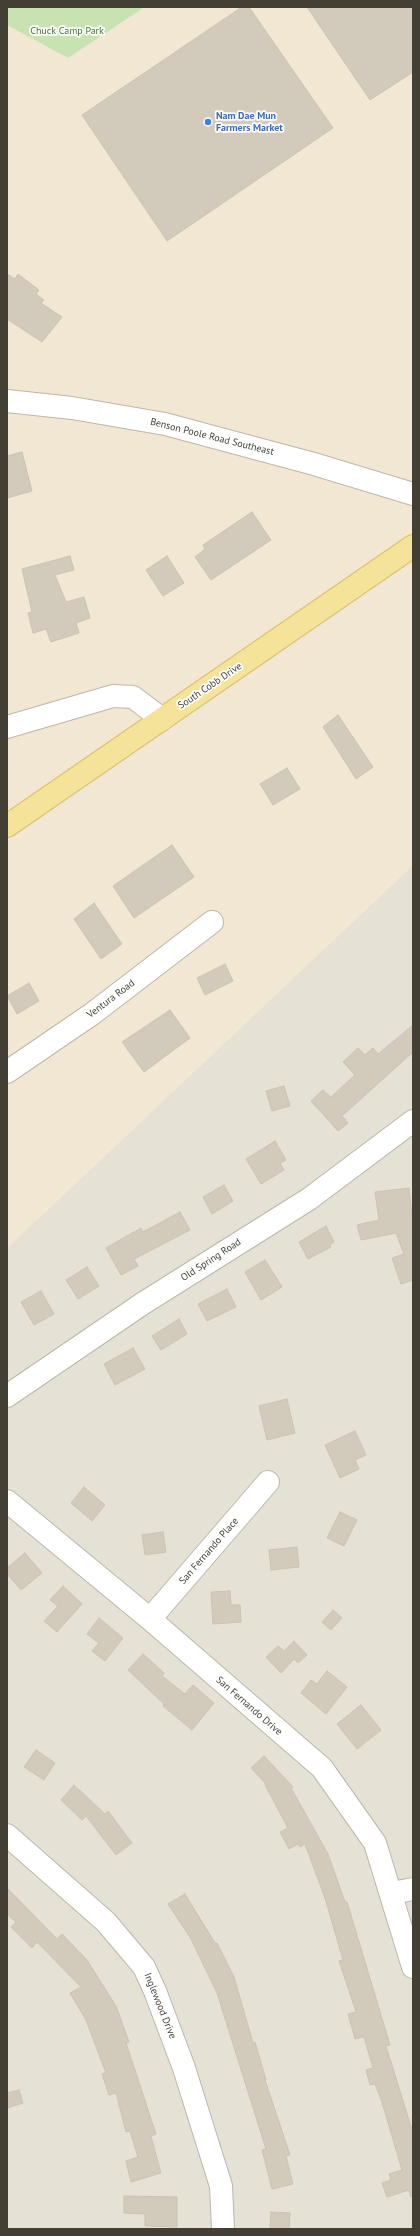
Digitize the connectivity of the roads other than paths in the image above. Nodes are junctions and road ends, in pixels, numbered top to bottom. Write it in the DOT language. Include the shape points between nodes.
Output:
graph roads {
  1 [pos="7,401"];
  2 [pos="413,494"];
  3 [pos="413,546"];
  4 [pos="162,719"];
  5 [pos="7,727"];
  6 [pos="7,826"];
  7 [pos="212,922"];
  8 [pos="7,1072"];
  9 [pos="410,1129"];
  10 [pos="7,1396"];
  11 [pos="268,1482"];
  12 [pos="7,1501"];
  13 [pos="150,1619"];
  14 [pos="7,1835"];
  15 [pos="413,1888"];
  16 [pos="392,1893"];
  17 [pos="413,1967"];
  18 [pos="223,2229"];
  1 -- 2 [label="street, Benson Poole Road Southeast" via="72,408 165,424"];
  3 -- 4 [label="main road, South Cobb Drive"];
  4 -- 5 [label="street" via="132,697 113,696"];
  4 -- 6 [label="main road, South Cobb Drive"];
  7 -- 8 [label="street, Ventura Road" via="92,1014"];
  9 -- 10 [label="street, Old Spring Road" via="309,1199 142,1304"];
  11 -- 13 [label="street, San Fernando Place"];
  12 -- 13 [label="street, San Fernando Drive"];
  13 -- 16 [label="street, San Fernando Drive" via="322,1768 375,1843"];
  14 -- 18 [label="street, Inglewood Drive" via="106,1922 144,1967 184,2068 221,2186"];
  15 -- 16 [label="street"];
  16 -- 17 [label="street, San Fernando Drive"];
}
